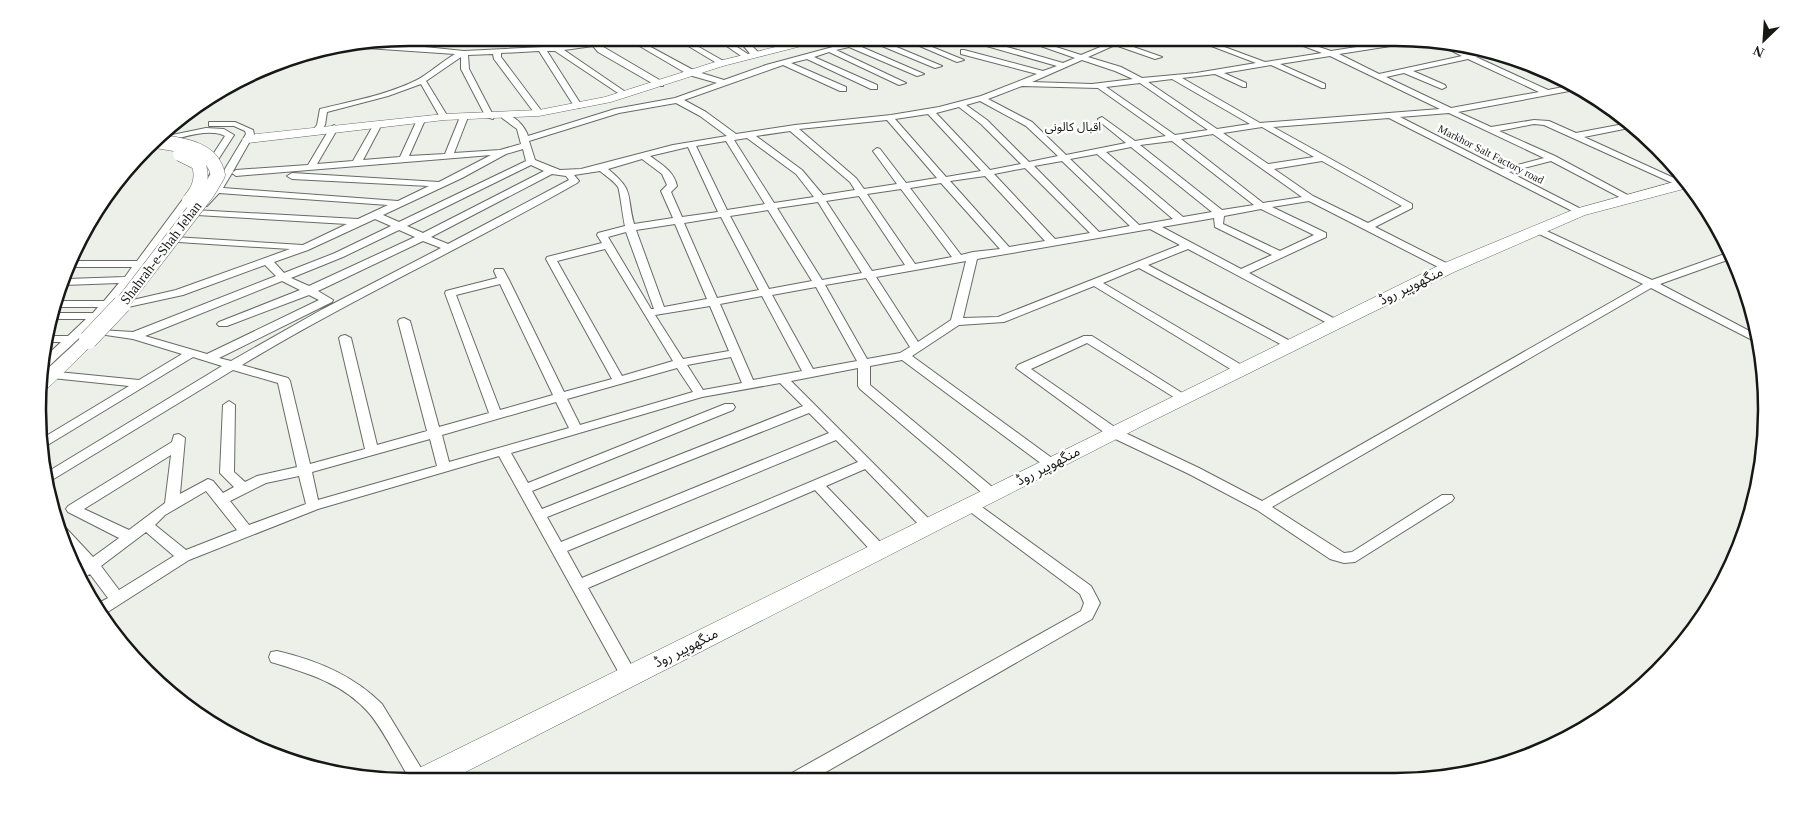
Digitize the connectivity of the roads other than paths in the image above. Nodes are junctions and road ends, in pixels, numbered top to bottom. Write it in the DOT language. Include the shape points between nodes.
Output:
graph roads {
  1 [pos="576,46"];
  2 [pos="598,46"];
  3 [pos="645,46"];
  4 [pos="693,46"];
  5 [pos="734,46"];
  6 [pos="745,46"];
  7 [pos="773,46"];
  8 [pos="842,46"];
  9 [pos="854,46"];
  10 [pos="890,46"];
  11 [pos="931,46"];
  12 [pos="1004,46"];
  13 [pos="1046,46"];
  14 [pos="1106,46"];
  15 [pos="1123,46"];
  16 [pos="1218,46"];
  17 [pos="1309,46"];
  18 [pos="1370,46"];
  19 [pos="1379,46"];
  20 [pos="386,47"];
  21 [pos="1373,47"];
  22 [pos="541,48"];
  23 [pos="556,48"];
  24 [pos="828,50"];
  25 [pos="497,51"];
  26 [pos="1457,52"];
  27 [pos="464,53"];
  28 [pos="1332,54"];
  29 [pos="751,55"];
  30 [pos="807,56"];
  31 [pos="1475,56"];
  32 [pos="1079,57"];
  33 [pos="1158,57"];
  34 [pos="1469,57"];
  35 [pos="723,63"];
  36 [pos="784,63"];
  37 [pos="1270,64"];
  38 [pos="1062,65"];
  39 [pos="938,66"];
  40 [pos="1404,70"];
  41 [pos="692,73"];
  42 [pos="1218,73"];
  43 [pos="920,74"];
  44 [pos="1044,74"];
  45 [pos="1173,76"];
  46 [pos="1379,76"];
  47 [pos="422,80"];
  48 [pos="1141,80"];
  49 [pos="725,83"];
  50 [pos="902,83"];
  51 [pos="660,84"];
  52 [pos="1022,84"];
  53 [pos="1243,85"];
  54 [pos="1099,86"];
  55 [pos="1322,86"];
  56 [pos="874,87"];
  57 [pos="1442,87"];
  58 [pos="843,89"];
  59 [pos="1566,90"];
  60 [pos="1548,93"];
  61 [pos="624,95"];
  62 [pos="981,98"];
  63 [pos="677,100"];
  64 [pos="961,105"];
  65 [pos="578,106"];
  66 [pos="930,111"];
  67 [pos="1449,111"];
  68 [pos="539,113"];
  69 [pos="505,116"];
  70 [pos="1391,116"];
  71 [pos="464,117"];
  72 [pos="490,117"];
  73 [pos="444,118"];
  74 [pos="889,118"];
  75 [pos="1102,119"];
  76 [pos="422,120"];
  77 [pos="378,124"];
  78 [pos="1261,125"];
  79 [pos="1622,126"];
  80 [pos="334,128"];
  81 [pos="792,128"];
  82 [pos="318,130"];
  83 [pos="1490,130"];
  84 [pos="175,132"];
  85 [pos="1216,132"];
  86 [pos="749,135"];
  87 [pos="1575,136"];
  88 [pos="732,138"];
  89 [pos="1174,138"];
  90 [pos="167,139"];
  91 [pos="248,139"];
  92 [pos="526,142"];
  93 [pos="163,143"];
  94 [pos="1135,144"];
  95 [pos="691,145"];
  96 [pos="157,149"];
  97 [pos="877,151"];
  98 [pos="1099,151"];
  99 [pos="503,152"];
  100 [pos="448,156"];
  101 [pos="643,156"];
  102 [pos="1064,158"];
  103 [pos="1324,158"];
  104 [pos="1552,158"];
  105 [pos="403,160"];
  106 [pos="531,162"];
  107 [pos="356,164"];
  108 [pos="1028,166"];
  109 [pos="601,167"];
  110 [pos="1267,167"];
  111 [pos="310,168"];
  112 [pos="550,170"];
  113 [pos="1500,172"];
  114 [pos="232,173"];
  115 [pos="987,173"];
  116 [pos="569,174"];
  117 [pos="942,180"];
  118 [pos="1677,180"];
  119 [pos="439,184"];
  120 [pos="904,185"];
  121 [pos="1681,185"];
  122 [pos="217,190"];
  123 [pos="860,192"];
  124 [pos="820,198"];
  125 [pos="1310,198"];
  126 [pos="1630,199"];
  127 [pos="398,204"];
  128 [pos="1261,206"];
  129 [pos="771,207"];
  130 [pos="197,212"];
  131 [pos="1580,212"];
  132 [pos="1219,213"];
  133 [pos="724,214"];
  134 [pos="375,215"];
  135 [pos="680,220"];
  136 [pos="1180,220"];
  137 [pos="359,222"];
  138 [pos="1151,225"];
  139 [pos="399,226"];
  140 [pos="1368,227"];
  141 [pos="630,228"];
  142 [pos="1137,228"];
  143 [pos="1538,230"];
  144 [pos="1097,234"];
  145 [pos="423,237"];
  146 [pos="178,239"];
  147 [pos="1052,242"];
  148 [pos="608,245"];
  149 [pos="1188,245"];
  150 [pos="304,248"];
  151 [pos="448,248"];
  152 [pos="1006,250"];
  153 [pos="973,255"];
  154 [pos="1280,255"];
  155 [pos="958,258"];
  156 [pos="1725,259"];
  157 [pos="267,262"];
  158 [pos="77,264"];
  159 [pos="140,264"];
  160 [pos="1139,264"];
  161 [pos="912,266"];
  162 [pos="1448,268"];
  163 [pos="869,273"];
  164 [pos="1241,273"];
  165 [pos="282,277"];
  166 [pos="128,280"];
  167 [pos="70,282"];
  168 [pos="818,282"];
  169 [pos="1095,282"];
  170 [pos="1651,284"];
  171 [pos="308,291"];
  172 [pos="766,291"];
  173 [pos="714,301"];
  174 [pos="62,304"];
  175 [pos="107,304"];
  176 [pos="128,304"];
  177 [pos="660,311"];
  178 [pos="648,313"];
  179 [pos="59,316"];
  180 [pos="96,316"];
  181 [pos="404,321"];
  182 [pos="956,322"];
  183 [pos="223,324"];
  184 [pos="1335,324"];
  185 [pos="103,332"];
  186 [pos="134,336"];
  187 [pos="1750,336"];
  188 [pos="345,338"];
  189 [pos="53,339"];
  190 [pos="79,339"];
  191 [pos="1290,345"];
  192 [pos="916,348"];
  193 [pos="192,353"];
  194 [pos="736,354"];
  195 [pos="904,356"];
  196 [pos="209,358"];
  197 [pos="680,363"];
  198 [pos="864,364"];
  199 [pos="234,365"];
  200 [pos="48,370"];
  201 [pos="1241,370"];
  202 [pos="48,372"];
  203 [pos="809,374"];
  204 [pos="783,378"];
  205 [pos="619,381"];
  206 [pos="142,384"];
  207 [pos="750,385"];
  208 [pos="700,394"];
  209 [pos="561,398"];
  210 [pos="1184,398"];
  211 [pos="229,405"];
  212 [pos="729,407"];
  213 [pos="812,407"];
  214 [pos="496,416"];
  215 [pos="576,430"];
  216 [pos="435,433"];
  217 [pos="1114,433"];
  218 [pos="838,434"];
  219 [pos="48,441"];
  220 [pos="372,451"];
  221 [pos="503,451"];
  222 [pos="867,463"];
  223 [pos="1051,464"];
  224 [pos="444,468"];
  225 [pos="305,470"];
  226 [pos="52,475"];
  227 [pos="817,484"];
  228 [pos="243,488"];
  229 [pos="525,489"];
  230 [pos="992,494"];
  231 [pos="1447,498"];
  232 [pos="221,500"];
  233 [pos="172,505"];
  234 [pos="970,505"];
  235 [pos="313,506"];
  236 [pos="1262,506"];
  237 [pos="540,515"];
  238 [pos="146,526"];
  239 [pos="929,526"];
  240 [pos="247,532"];
  241 [pos="130,537"];
  242 [pos="72,544"];
  243 [pos="558,549"];
  244 [pos="880,551"];
  245 [pos="184,556"];
  246 [pos="92,565"];
  247 [pos="84,570"];
  248 [pos="579,586"];
  249 [pos="117,599"];
  250 [pos="105,607"];
  251 [pos="277,657"];
  252 [pos="630,677"];
  253 [pos="415,773"];
  254 [pos="439,773"];
  255 [pos="808,773"];
  1 -- 23 [label="street"];
  2 -- 51 [label="street"];
  3 -- 41 [label="street"];
  4 -- 35 [label="street"];
  5 -- 29 [label="street"];
  6 -- 29 [label="street"];
  7 -- 29 [label="main road"];
  8 -- 24 [label="street"];
  9 -- 43 [label="street"];
  10 -- 39 [label="street"];
  11 -- 44 [label="street"];
  12 -- 38 [label="street"];
  13 -- 32 [label="street"];
  14 -- 32 [label="street"];
  15 -- 33 [label="street"];
  16 -- 37 [label="street"];
  17 -- 28 [label="street, Markhor Salt Factory road"];
  18 -- 21 [label="street"];
  19 -- 21 [label="street"];
  20 -- 27 [label="street"];
  21 -- 28 [label="street"];
  22 -- 23 [label="street"];
  22 -- 25 [label="street"];
  22 -- 65 [label="street"];
  23 -- 61 [label="street"];
  24 -- 30 [label="street"];
  24 -- 50 [label="street"];
  25 -- 27 [label="street"];
  25 -- 68 [label="street" via="497,57"];
  26 -- 34 [label="street"];
  27 -- 47 [label="street" via="451,58"];
  27 -- 72 [label="street" via="464,69"];
  28 -- 37 [label="street"];
  28 -- 46 [label="street, Markhor Salt Factory road"];
  29 -- 35 [label="main road"];
  30 -- 36 [label="street"];
  30 -- 56 [label="street"];
  31 -- 34 [label="street"];
  32 -- 38 [label="street"];
  32 -- 48 [label="street"];
  34 -- 40 [label="street"];
  34 -- 60 [label="street"];
  35 -- 41 [label="main road"];
  36 -- 49 [label="street"];
  36 -- 58 [label="street"];
  37 -- 42 [label="street"];
  37 -- 55 [label="street"];
  38 -- 44 [label="street"];
  40 -- 46 [label="street"];
  40 -- 57 [label="street"];
  41 -- 49 [label="street"];
  41 -- 51 [label="main road"];
  42 -- 45 [label="street"];
  42 -- 53 [label="street"];
  44 -- 52 [label="street"];
  45 -- 48 [label="street"];
  45 -- 78 [label="street"];
  46 -- 67 [label="street, Markhor Salt Factory road"];
  47 -- 73 [label="street"];
  47 -- 82 [label="street" via="323,110"];
  48 -- 54 [label="street"];
  48 -- 85 [label="street"];
  49 -- 63 [label="street"];
  51 -- 61 [label="main road"];
  52 -- 54 [label="street"];
  52 -- 62 [label="street"];
  54 -- 89 [label="street"];
  59 -- 60 [label="street"];
  60 -- 67 [label="street"];
  61 -- 65 [label="main road"];
  62 -- 64 [label="street"];
  62 -- 102 [label="street" via="1028,124"];
  63 -- 88 [label="street" via="704,114"];
  63 -- 92 [label="street" via="618,111"];
  64 -- 66 [label="street"];
  64 -- 108 [label="street" via="984,122"];
  65 -- 68 [label="main road"];
  66 -- 74 [label="street"];
  66 -- 115 [label="street"];
  67 -- 70 [label="street"];
  67 -- 83 [label="street, Markhor Salt Factory road"];
  68 -- 69 [label="main road"];
  69 -- 72 [label="main road"];
  69 -- 92 [label="street" via="521,128"];
  70 -- 78 [label="street"];
  70 -- 113 [label="street, Markhor Salt Factory road"];
  71 -- 72 [label="main road"];
  71 -- 73 [label="main road"];
  71 -- 100 [label="street"];
  73 -- 76 [label="main road"];
  74 -- 81 [label="street"];
  74 -- 117 [label="street"];
  75 -- 94 [label="street"];
  76 -- 77 [label="main road"];
  76 -- 105 [label="street"];
  77 -- 80 [label="main road"];
  77 -- 107 [label="street"];
  78 -- 85 [label="street"];
  78 -- 103 [label="street"];
  79 -- 87 [label="street"];
  80 -- 82 [label="main road"];
  80 -- 111 [label="street"];
  81 -- 86 [label="street"];
  81 -- 123 [label="street" via="853,180"];
  82 -- 91 [label="main road"];
  83 -- 87 [label="street, Markhor Salt Factory road" via="1539,122"];
  83 -- 104 [label="street, Markhor Salt Factory road"];
  84 -- 91 [label="street" via="228,123 246,127 250,134"];
  85 -- 89 [label="street"];
  85 -- 110 [label="street"];
  86 -- 88 [label="street"];
  86 -- 124 [label="street" via="799,172"];
  87 -- 118 [label="street, Markhor Salt Factory road"];
  88 -- 95 [label="street"];
  88 -- 129 [label="street"];
  89 -- 94 [label="street"];
  89 -- 128 [label="street"];
  90 -- 159 [label="street" via="208,131 225,131 230,135"];
  91 -- 114 [label="street"];
  92 -- 99 [label="street"];
  92 -- 106 [label="street"];
  93 -- 190 [label="main road, Shahrah-e-Shah Jehan, bridge" via="207,154 215,162 218,175 114,314"];
  94 -- 98 [label="street"];
  94 -- 132 [label="street"];
  95 -- 101 [label="street"];
  95 -- 133 [label="street"];
  96 -- 190 [label="main road, Shahrah-e-Shah Jehan, bridge" via="185,155 200,166 202,173 196,193 136,274"];
  97 -- 120 [label="street"];
  98 -- 102 [label="street"];
  98 -- 136 [label="street"];
  99 -- 100 [label="street"];
  99 -- 119 [label="street"];
  100 -- 105 [label="street"];
  101 -- 109 [label="street"];
  101 -- 135 [label="street" via="668,174 672,186 666,191"];
  102 -- 108 [label="street"];
  102 -- 142 [label="street"];
  103 -- 110 [label="street"];
  103 -- 140 [label="street" via="1409,206"];
  104 -- 113 [label="street"];
  104 -- 126 [label="street, Markhor Salt Factory road"];
  105 -- 107 [label="street"];
  106 -- 112 [label="street"];
  106 -- 139 [label="street"];
  107 -- 111 [label="street"];
  108 -- 115 [label="street"];
  108 -- 144 [label="street"];
  109 -- 116 [label="street"];
  109 -- 141 [label="street" via="624,190"];
  110 -- 125 [label="street"];
  111 -- 114 [label="street"];
  112 -- 116 [label="street"];
  112 -- 145 [label="street"];
  113 -- 131 [label="street, Markhor Salt Factory road"];
  114 -- 119 [label="street"];
  114 -- 122 [label="street"];
  115 -- 117 [label="street"];
  115 -- 147 [label="street"];
  116 -- 151 [label="street" via="574,181"];
  117 -- 120 [label="street"];
  117 -- 152 [label="street"];
  119 -- 127 [label="street"];
  120 -- 123 [label="street"];
  120 -- 155 [label="street"];
  121 -- 126 [label="main road, منگھوپیر روڈ"];
  122 -- 127 [label="street"];
  122 -- 130 [label="street"];
  123 -- 124 [label="street"];
  123 -- 161 [label="street"];
  124 -- 129 [label="street"];
  124 -- 163 [label="street"];
  125 -- 128 [label="street"];
  125 -- 140 [label="street"];
  126 -- 131 [label="main road, منگھوپیر روڈ"];
  127 -- 134 [label="street"];
  128 -- 132 [label="street"];
  128 -- 154 [label="street" via="1322,235"];
  129 -- 133 [label="street"];
  129 -- 168 [label="street"];
  130 -- 137 [label="street"];
  130 -- 146 [label="street"];
  131 -- 143 [label="main road, منگھوپیر روڈ"];
  132 -- 136 [label="street"];
  132 -- 154 [label="street" via="1218,225"];
  133 -- 135 [label="street"];
  133 -- 172 [label="street"];
  134 -- 137 [label="street"];
  134 -- 139 [label="street"];
  135 -- 141 [label="street"];
  135 -- 173 [label="street"];
  136 -- 138 [label="street"];
  137 -- 150 [label="street"];
  138 -- 142 [label="street"];
  138 -- 149 [label="street"];
  139 -- 145 [label="street"];
  139 -- 165 [label="street" via="339,255"];
  140 -- 162 [label="street"];
  141 -- 148 [label="street" via="602,235"];
  141 -- 177 [label="street"];
  142 -- 144 [label="street"];
  143 -- 162 [label="main road, منگھوپیر روڈ"];
  143 -- 170 [label="street"];
  144 -- 147 [label="street"];
  145 -- 151 [label="street"];
  145 -- 171 [label="street"];
  146 -- 150 [label="street"];
  146 -- 176 [label="street"];
  147 -- 152 [label="street"];
  148 -- 178 [label="street"];
  148 -- 205 [label="street" via="551,259"];
  149 -- 160 [label="street"];
  149 -- 164 [label="street"];
  150 -- 157 [label="street"];
  151 -- 199 [label="street" via="289,332"];
  152 -- 153 [label="street"];
  153 -- 155 [label="street"];
  153 -- 182 [label="street"];
  154 -- 164 [label="street"];
  155 -- 161 [label="street"];
  156 -- 170 [label="street"];
  157 -- 165 [label="street"];
  157 -- 176 [label="street" via="179,293"];
  158 -- 159 [label="street"];
  159 -- 166 [label="street"];
  160 -- 169 [label="street"];
  160 -- 191 [label="street"];
  161 -- 163 [label="street"];
  162 -- 184 [label="main road, منگھوپیر روڈ"];
  163 -- 168 [label="street"];
  163 -- 192 [label="street"];
  164 -- 184 [label="street"];
  165 -- 171 [label="street"];
  165 -- 186 [label="street"];
  166 -- 167 [label="street"];
  166 -- 175 [label="street"];
  168 -- 172 [label="street"];
  168 -- 198 [label="street"];
  169 -- 182 [label="street" via="1000,320"];
  169 -- 201 [label="street"];
  170 -- 187 [label="street"];
  170 -- 236 [label="street"];
  171 -- 183 [label="street"];
  171 -- 196 [label="street" via="328,300"];
  172 -- 173 [label="street"];
  172 -- 203 [label="street"];
  173 -- 177 [label="street"];
  173 -- 194 [label="street"];
  174 -- 175 [label="street"];
  175 -- 180 [label="street"];
  176 -- 185 [label="street"];
  177 -- 178 [label="street"];
  178 -- 197 [label="street"];
  179 -- 180 [label="street"];
  180 -- 190 [label="street"];
  181 -- 216 [label="street"];
  182 -- 192 [label="street"];
  184 -- 191 [label="main road, منگھوپیر روڈ"];
  185 -- 186 [label="street"];
  185 -- 190 [label="street"];
  186 -- 193 [label="street"];
  188 -- 220 [label="street"];
  189 -- 190 [label="street"];
  190 -- 200 [label="main road, Shahrah-e-Shah Jehan"];
  191 -- 201 [label="main road, منگھوپیر روڈ"];
  192 -- 195 [label="street"];
  193 -- 196 [label="street"];
  193 -- 206 [label="street"];
  194 -- 197 [label="street"];
  194 -- 207 [label="street"];
  195 -- 198 [label="street"];
  195 -- 223 [label="street"];
  196 -- 199 [label="street"];
  197 -- 205 [label="street"];
  197 -- 208 [label="street"];
  198 -- 203 [label="street"];
  198 -- 230 [label="street" via="864,386"];
  199 -- 225 [label="street" via="284,381"];
  199 -- 226 [label="street"];
  201 -- 210 [label="main road, منگھوپیر روڈ"];
  202 -- 206 [label="street"];
  203 -- 204 [label="street"];
  204 -- 207 [label="street"];
  204 -- 213 [label="street"];
  205 -- 209 [label="street"];
  206 -- 219 [label="street"];
  207 -- 208 [label="street"];
  208 -- 215 [label="street"];
  209 -- 214 [label="street"];
  209 -- 214 [label="street" via="501,276 450,294"];
  209 -- 215 [label="street"];
  210 -- 217 [label="main road, منگھوپیر روڈ"];
  210 -- 217 [label="street" via="1088,338 1022,368"];
  211 -- 228 [label="street" via="227,473"];
  212 -- 229 [label="street"];
  213 -- 218 [label="street"];
  213 -- 237 [label="street"];
  214 -- 216 [label="street"];
  215 -- 221 [label="street"];
  216 -- 220 [label="street"];
  216 -- 224 [label="street"];
  217 -- 223 [label="main road, منگھوپیر روڈ"];
  217 -- 236 [label="street"];
  218 -- 222 [label="street"];
  218 -- 243 [label="street"];
  220 -- 225 [label="street"];
  221 -- 224 [label="street"];
  221 -- 229 [label="street"];
  222 -- 227 [label="street"];
  222 -- 239 [label="street"];
  223 -- 230 [label="main road, منگھوپیر روڈ"];
  224 -- 235 [label="street"];
  225 -- 228 [label="street" via="262,479"];
  225 -- 235 [label="street"];
  227 -- 244 [label="street"];
  227 -- 248 [label="street"];
  228 -- 232 [label="street"];
  229 -- 237 [label="street"];
  230 -- 234 [label="main road, منگھوپیر روڈ"];
  231 -- 236 [label="street" via="1355,557 1344,558"];
  232 -- 233 [label="street" via="208,484"];
  232 -- 240 [label="street"];
  233 -- 238 [label="street"];
  233 -- 241 [label="street" via="179,441 73,509"];
  234 -- 239 [label="main road, منگھوپیر روڈ"];
  234 -- 255 [label="street" via="1086,590 1092,603 1087,615"];
  235 -- 240 [label="street"];
  237 -- 243 [label="street"];
  238 -- 241 [label="street"];
  238 -- 245 [label="street"];
  239 -- 244 [label="main road, منگھوپیر روڈ"];
  240 -- 245 [label="street"];
  241 -- 246 [label="street"];
  242 -- 246 [label="street"];
  243 -- 248 [label="street"];
  244 -- 252 [label="main road, منگھوپیر روڈ"];
  245 -- 249 [label="street"];
  246 -- 247 [label="street"];
  246 -- 249 [label="street"];
  248 -- 252 [label="street"];
  249 -- 250 [label="street"];
  251 -- 253 [label="street" via="295,661 345,684 368,700"];
  252 -- 254 [label="main road, منگھوپیر روڈ"];
}
